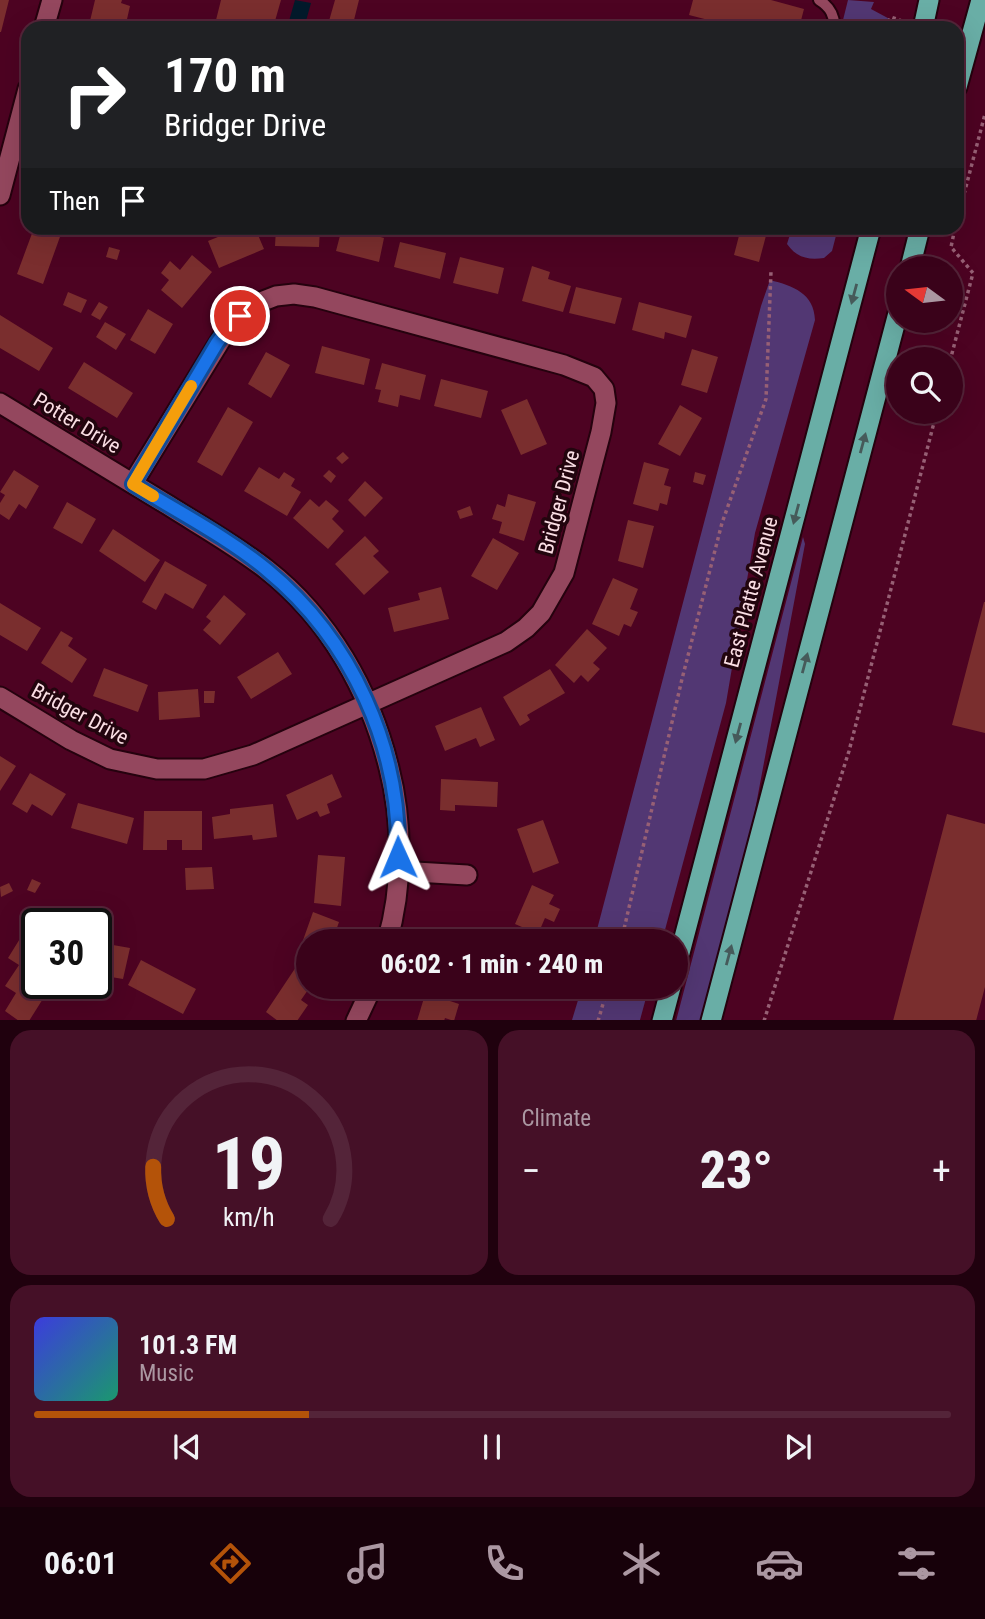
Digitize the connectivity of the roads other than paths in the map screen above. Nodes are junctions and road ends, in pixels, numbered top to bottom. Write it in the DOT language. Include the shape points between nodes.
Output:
graph roads {
  1 [pos="52,0"];
  2 [pos="819,0"];
  3 [pos="929,0"];
  4 [pos="981,0"];
  5 [pos="46,21"];
  6 [pos="834,21"];
  7 [pos="919,21"];
  8 [pos="964,62"];
  9 [pos="21,116"];
  10 [pos="0,195"];
  11 [pos="869,235"];
  12 [pos="918,235"];
  13 [pos="913,256"];
  14 [pos="893,333"];
  15 [pos="0,403"];
  16 [pos="133,484"];
  17 [pos="0,697"];
  18 [pos="368,705"];
  19 [pos="398,871"];
  20 [pos="467,875"];
  21 [pos="390,929"];
  22 [pos="686,929"];
  23 [pos="366,999"];
  24 [pos="668,999"];
  25 [pos="356,1020"];
  26 [pos="662,1020"];
  27 [pos="711,1020"];
  1 -- 5 [label="street"];
  2 -- 6 [label="lane" via="834,14"];
  3 -- 7 [label="highway"];
  4 -- 8 [label="highway"];
  9 -- 10 [label="street"];
  11 -- 22 [label="highway, East Platte Avenue, one-way"];
  12 -- 13 [label="highway"];
  27 -- 14 [label="highway, one-way"];
  15 -- 16 [label="street, Potter Drive"];
  16 -- 18 [label="street, Potter Drive" via="240,551 286,587 342,655"];
  16 -- 18 [label="street, Bridger Drive" via="228,328 258,303 276,296 315,297 594,377 604,389 606,403 601,432 564,573 541,613 488,651"];
  17 -- 18 [label="street, Bridger Drive" via="110,759 181,769 228,764"];
  18 -- 19 [label="street, Potter Drive" via="394,789"];
  19 -- 20 [label="street"];
  19 -- 21 [label="street, Potter Drive"];
  23 -- 25 [label="street"];
  24 -- 26 [label="highway"];
}
